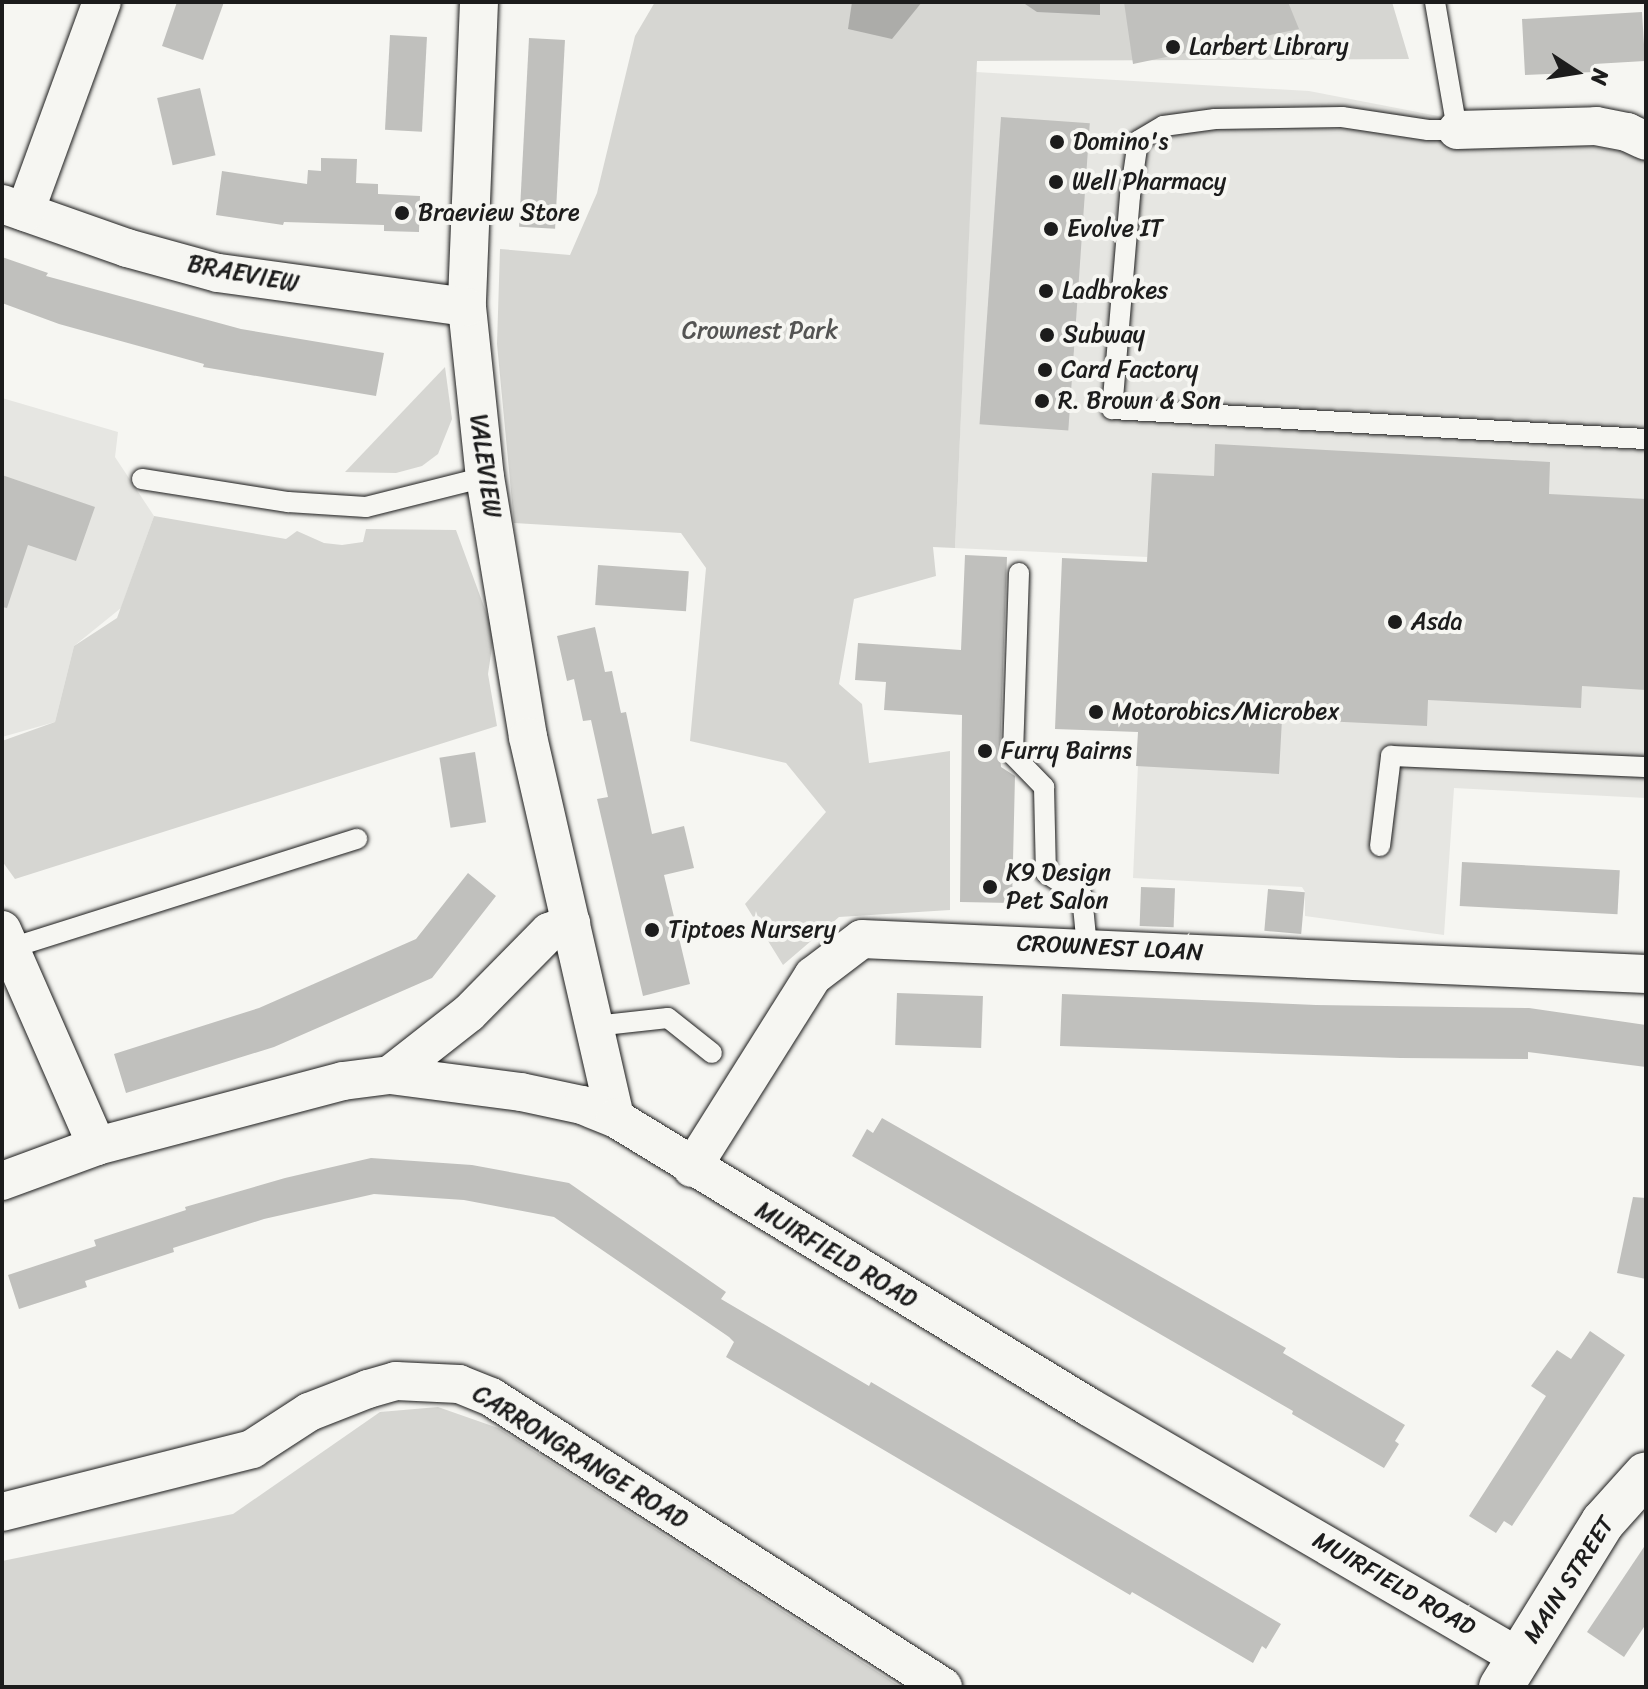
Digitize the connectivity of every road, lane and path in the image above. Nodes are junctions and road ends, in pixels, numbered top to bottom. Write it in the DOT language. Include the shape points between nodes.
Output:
graph roads {
  1 [pos="102,2"];
  2 [pos="479,2"];
  3 [pos="1435,2"];
  4 [pos="1457,130"];
  5 [pos="1646,141"];
  6 [pos="14,208"];
  7 [pos="467,307"];
  8 [pos="1646,439"];
  9 [pos="485,477"];
  10 [pos="142,479"];
  11 [pos="1019,573"];
  12 [pos="1646,767"];
  13 [pos="357,839"];
  14 [pos="1380,846"];
  15 [pos="571,923"];
  16 [pos="7,939"];
  17 [pos="1087,947"];
  18 [pos="1646,974"];
  19 [pos="595,1026"];
  20 [pos="712,1053"];
  21 [pos="390,1075"];
  22 [pos="615,1118"];
  23 [pos="97,1146"];
  24 [pos="692,1168"];
  25 [pos="2,1181"];
  26 [pos="1645,1473"];
  27 [pos="2,1512"];
  28 [pos="1510,1672"];
  29 [pos="943,1687"];
  1 -- 6 [label="street, BRAEVIEW"];
  2 -- 7 [label="street, VALEVIEW"];
  3 -- 4 [label="lane"];
  4 -- 5 [label="street" via="1596,126"];
  4 -- 8 [label="lane" via="1342,117 1215,119 1163,126 1138,141 1112,409"];
  6 -- 7 [label="street, BRAEVIEW" via="218,273"];
  7 -- 9 [label="street, VALEVIEW"];
  9 -- 10 [label="lane" via="366,507 288,502"];
  9 -- 15 [label="street, VALEVIEW" via="528,737"];
  11 -- 17 [label="lane" via="1013,755 1044,787 1046,873 1082,896"];
  12 -- 14 [label="lane" via="1391,756"];
  13 -- 16 [label="lane"];
  15 -- 19 [label="street, VALEVIEW"];
  15 -- 21 [label="street" via="549,932 469,1013"];
  16 -- 23 [label="street"];
  17 -- 18 [label="street, CROWNEST LOAN"];
  17 -- 24 [label="street, CROWNEST LOAN" via="862,939 813,976"];
  19 -- 20 [label="lane" via="668,1018"];
  19 -- 22 [label="street, VALEVIEW"];
  21 -- 22 [label="street, MUIRFIELD ROAD" via="521,1092"];
  21 -- 23 [label="street, MUIRFIELD ROAD" via="343,1081"];
  22 -- 24 [label="street, MUIRFIELD ROAD"];
  23 -- 25 [label="street, MUIRFIELD ROAD"];
  24 -- 28 [label="street, MUIRFIELD ROAD" via="1089,1407"];
  26 -- 28 [label="street, MAIN STREET" via="1603,1522"];
  27 -- 29 [label="street, CARRONGRANGE ROAD" via="252,1449 309,1412 396,1381 459,1384 491,1397"];
}
